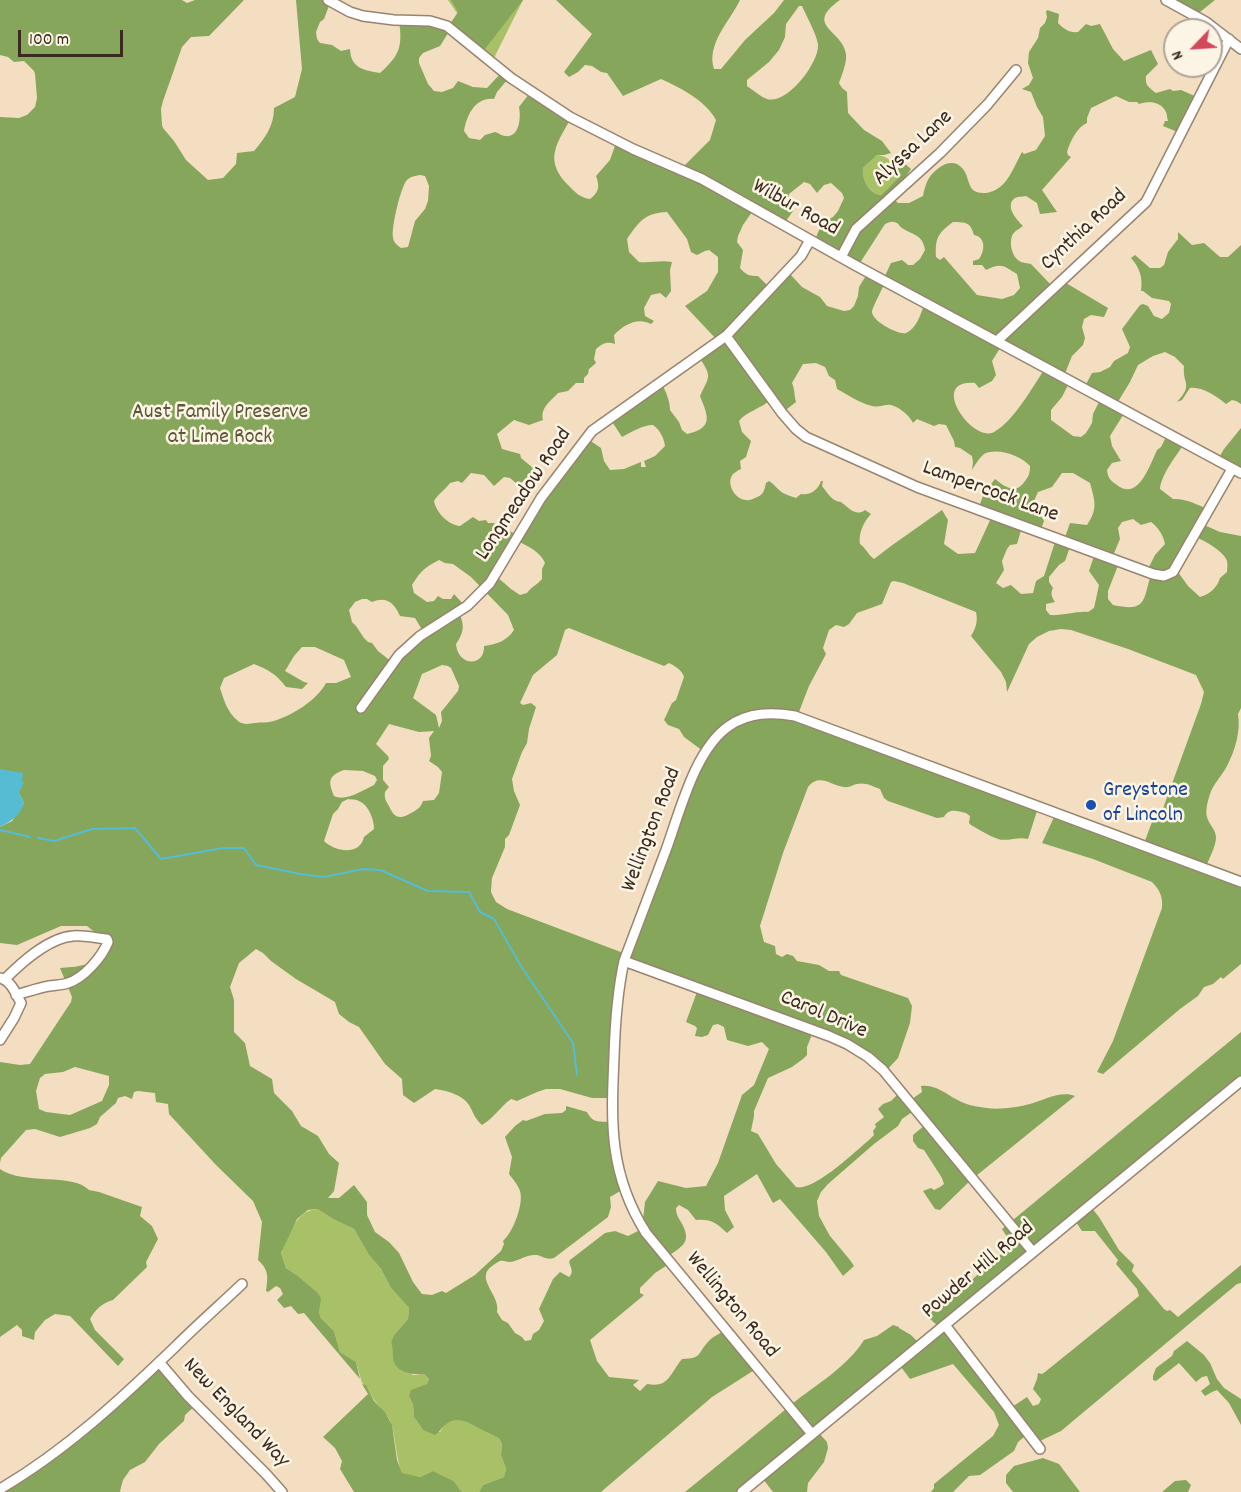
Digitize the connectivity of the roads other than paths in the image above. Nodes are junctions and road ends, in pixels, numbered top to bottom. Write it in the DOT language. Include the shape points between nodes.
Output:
graph roads {
  1 [pos="328,0"];
  2 [pos="1167,0"];
  3 [pos="1229,39"];
  4 [pos="1241,49"];
  5 [pos="1016,70"];
  6 [pos="810,240"];
  7 [pos="841,257"];
  8 [pos="726,336"];
  9 [pos="997,341"];
  10 [pos="1237,471"];
  11 [pos="361,708"];
  12 [pos="1241,882"];
  13 [pos="624,961"];
  14 [pos="2,979"];
  15 [pos="16,995"];
  16 [pos="0,1040"];
  17 [pos="1241,1081"];
  18 [pos="1033,1252"];
  19 [pos="242,1284"];
  20 [pos="945,1325"];
  21 [pos="159,1362"];
  22 [pos="812,1434"];
  23 [pos="1040,1449"];
  24 [pos="0,1489"];
  25 [pos="282,1492"];
  26 [pos="742,1492"];
  1 -- 6 [label="street, Wilbur Road" via="363,16 447,26 511,78 570,117 702,179"];
  2 -- 3 [label="street"];
  3 -- 4 [label="street"];
  3 -- 9 [label="street, Cynthia Road" via="1146,202"];
  5 -- 7 [label="street, Alyssa Lane" via="940,153 856,229"];
  6 -- 7 [label="street, Wilbur Road"];
  6 -- 8 [label="street, Longmeadow Road" via="801,256"];
  7 -- 9 [label="street, Wilbur Road"];
  8 -- 10 [label="street, Lampercock Lane" via="782,413 806,436 917,487 1153,574 1164,576 1173,572"];
  8 -- 11 [label="street, Longmeadow Road" via="592,431 541,498 490,583 466,606 399,655"];
  9 -- 10 [label="street, Wilbur Road"];
  12 -- 13 [label="street, Wellington Road" via="795,716 768,713 742,718 730,725 704,753"];
  13 -- 18 [label="street, Carol Drive" via="829,1036 868,1057 911,1102"];
  13 -- 22 [label="street, Wellington Road" via="616,1011 613,1101 614,1144 623,1188 646,1233"];
  14 -- 15 [label="street"];
  14 -- 15 [label="street" via="46,945 70,936 108,942 94,965 68,984"];
  15 -- 16 [label="street" via="21,1003"];
  17 -- 18 [label="street, Powder Hill Road"];
  18 -- 20 [label="street, Powder Hill Road"];
  19 -- 21 [label="street"];
  20 -- 22 [label="street, Powder Hill Road"];
  20 -- 23 [label="street"];
  21 -- 24 [label="street" via="85,1428"];
  21 -- 25 [label="street, New England Way"];
  22 -- 26 [label="street, Powder Hill Road"];
}
